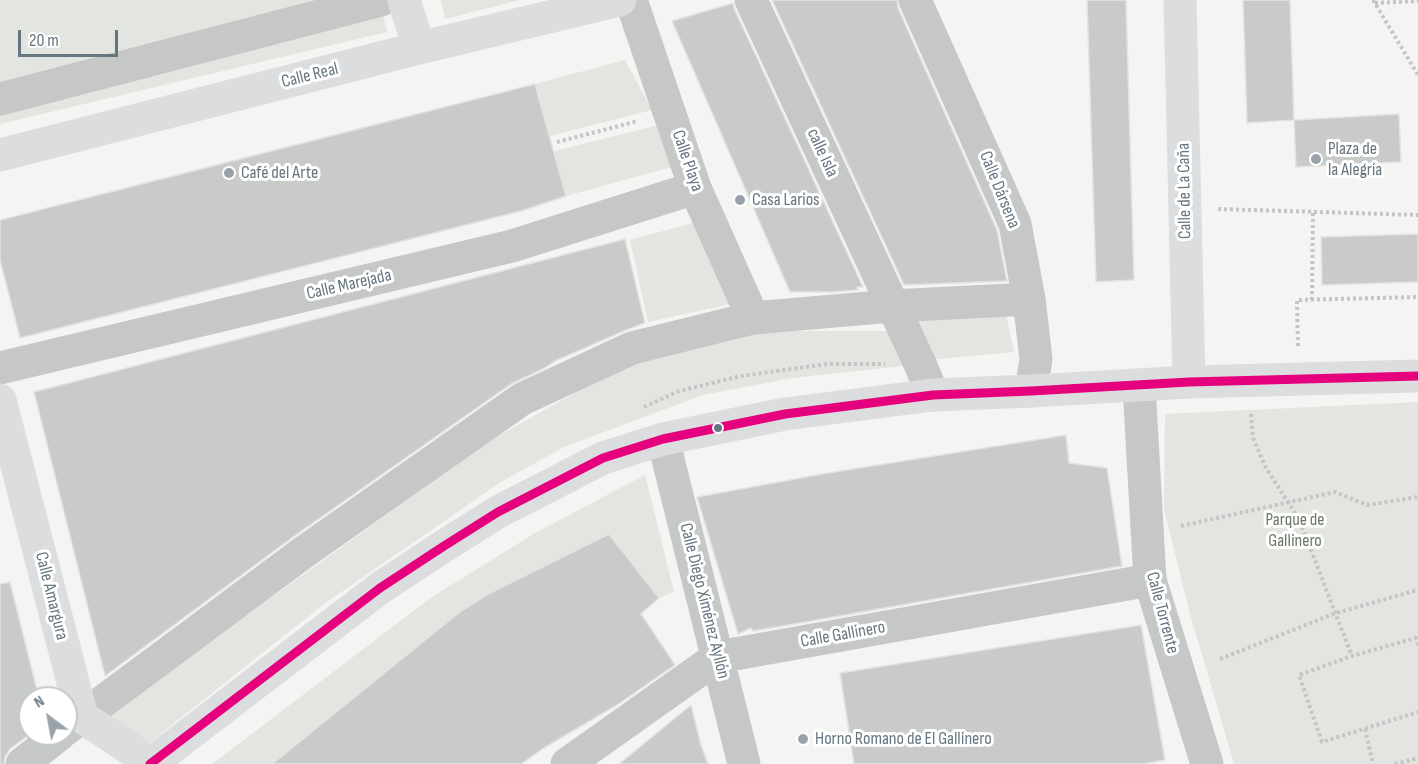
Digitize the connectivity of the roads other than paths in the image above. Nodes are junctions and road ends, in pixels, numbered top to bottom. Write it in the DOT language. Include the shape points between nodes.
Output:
graph roads {
  1 [pos="381,0"];
  2 [pos="404,0"];
  3 [pos="620,0"];
  4 [pos="631,0"];
  5 [pos="751,0"];
  6 [pos="915,0"];
  7 [pos="1180,0"];
  8 [pos="419,48"];
  9 [pos="0,99"];
  10 [pos="0,155"];
  11 [pos="695,188"];
  12 [pos="1029,299"];
  13 [pos="892,306"];
  14 [pos="753,318"];
  15 [pos="0,368"];
  16 [pos="1418,376"];
  17 [pos="1189,382"];
  18 [pos="1139,386"];
  19 [pos="1031,392"];
  20 [pos="933,395"];
  21 [pos="0,399"];
  22 [pos="663,438"];
  23 [pos="1150,580"];
  24 [pos="718,657"];
  25 [pos="60,686"];
  26 [pos="78,720"];
  27 [pos="78,730"];
  28 [pos="45,746"];
  29 [pos="22,764"];
  30 [pos="144,764"];
  31 [pos="150,764"];
  32 [pos="567,764"];
  33 [pos="744,764"];
  34 [pos="1205,764"];
  1 -- 9 [label="street"];
  2 -- 8 [label="street"];
  3 -- 8 [label="street, Calle Real"];
  4 -- 11 [label="street, Calle Playa"];
  5 -- 13 [label="street, calle Isla"];
  6 -- 12 [label="street, Calle Dársena" via="1015,224"];
  7 -- 17 [label="street, Calle de La Caña"];
  8 -- 10 [label="street, Calle Real"];
  11 -- 14 [label="street, Calle Playa"];
  11 -- 15 [label="street, Calle Marejada" via="512,246"];
  12 -- 13 [label="street"];
  12 -- 19 [label="street, Calle Dársena" via="1035,359"];
  13 -- 14 [label="street"];
  13 -- 20 [label="street, calle Isla"];
  14 -- 26 [label="street" via="632,348 522,399 304,552"];
  16 -- 17 [label="street"];
  17 -- 18 [label="street"];
  18 -- 19 [label="street"];
  18 -- 23 [label="street, Calle Torrente"];
  19 -- 20 [label="street"];
  20 -- 22 [label="street" via="785,414"];
  21 -- 25 [label="street, Calle Amargura"];
  22 -- 24 [label="street, Calle Diego Ximénez Ayllón"];
  22 -- 31 [label="street" via="603,458 498,512 444,546 380,588"];
  23 -- 24 [label="street, Calle Gallinero"];
  23 -- 34 [label="street, Calle Torrente"];
  24 -- 32 [label="street, Calle Gallinero"];
  24 -- 33 [label="street, Calle Diego Ximénez Ayllón"];
  27 -- 30 [label="street" via="132,750"];
  28 -- 29 [label="street"];
}
